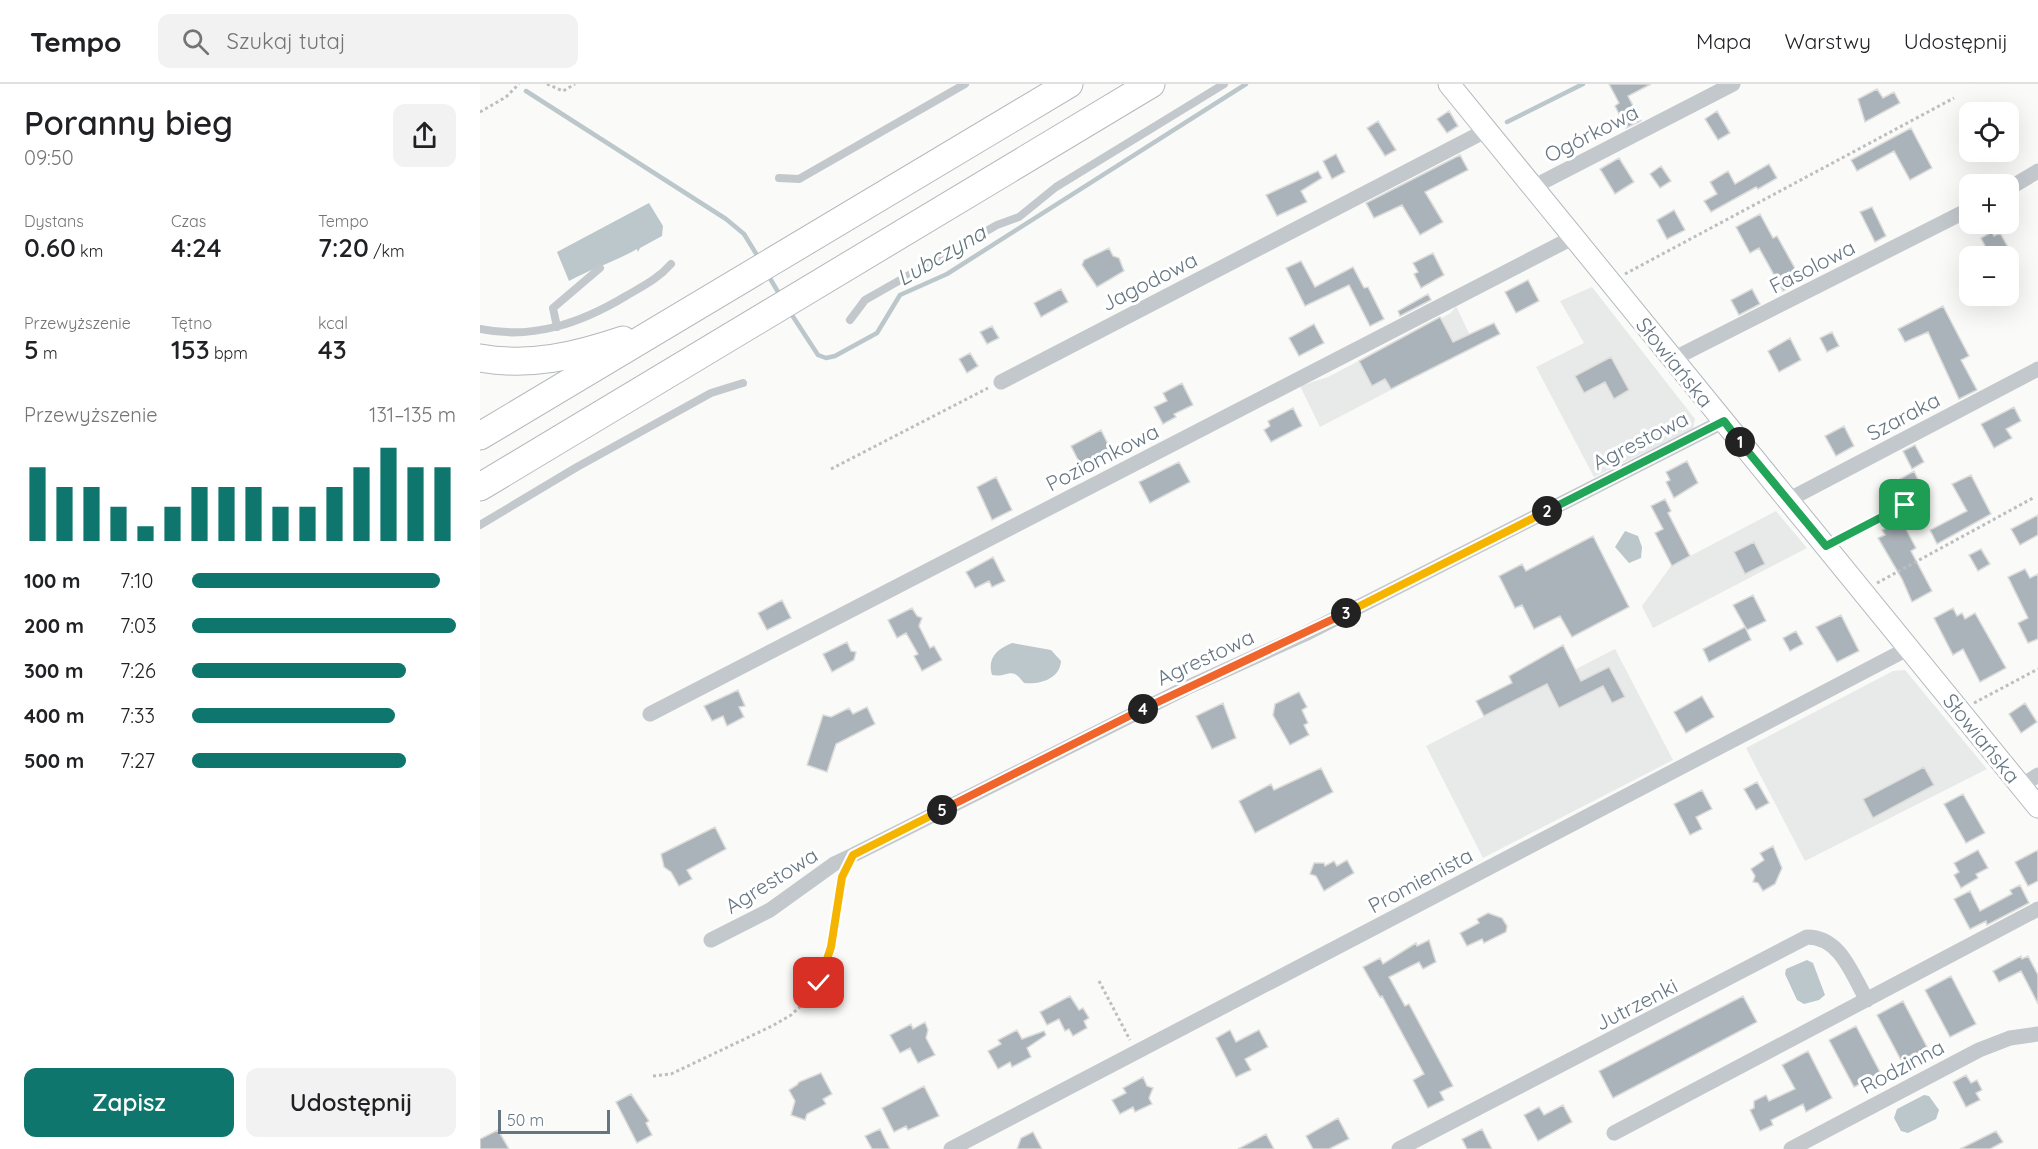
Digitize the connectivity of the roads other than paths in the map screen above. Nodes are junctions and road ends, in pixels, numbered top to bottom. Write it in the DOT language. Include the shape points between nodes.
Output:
graph roads {
  1 [pos="965,84"];
  2 [pos="1069,84"];
  3 [pos="1150,84"];
  4 [pos="1224,84"];
  5 [pos="1449,84"];
  6 [pos="1733,84"];
  7 [pos="1487,130"];
  8 [pos="2038,171"];
  9 [pos="779,178"];
  10 [pos="2019,182"];
  11 [pos="1533,187"];
  12 [pos="1959,215"];
  13 [pos="1574,237"];
  14 [pos="671,264"];
  15 [pos="600,268"];
  16 [pos="850,320"];
  17 [pos="669,324"];
  18 [pos="557,327"];
  19 [pos="480,329"];
  20 [pos="480,358"];
  21 [pos="1673,359"];
  22 [pos="2038,369"];
  23 [pos="1000,382"];
  24 [pos="743,383"];
  25 [pos="1724,421"];
  26 [pos="480,436"];
  27 [pos="480,487"];
  28 [pos="1788,500"];
  29 [pos="1905,505"];
  30 [pos="480,525"];
  31 [pos="1826,546"];
  32 [pos="1909,648"];
  33 [pos="650,714"];
  34 [pos="2030,781"];
  35 [pos="2038,807"];
  36 [pos="2038,909"];
  37 [pos="711,940"];
  38 [pos="1866,1000"];
  39 [pos="2038,1034"];
  40 [pos="1614,1133"];
  41 [pos="951,1149"];
  42 [pos="1399,1149"];
  43 [pos="1791,1149"];
  1 -- 9 [label="lane" via="799,179"];
  2 -- 17 [label="highway"];
  3 -- 27 [label="highway"];
  4 -- 16 [label="lane" via="1056,187 1019,217 997,225 865,300"];
  5 -- 7 [label="street, Słowiańska"];
  6 -- 11 [label="street, Ogórkowa"];
  7 -- 11 [label="street, Słowiańska"];
  7 -- 23 [label="street, Jagodowa"];
  8 -- 10 [label="street"];
  11 -- 13 [label="street, Słowiańska"];
  12 -- 21 [label="street, Fasolowa"];
  13 -- 21 [label="street, Słowiańska"];
  13 -- 33 [label="street, Poziomkowa"];
  14 -- 18 [label="lane" via="660,276 594,315"];
  15 -- 18 [label="lane" via="553,308"];
  17 -- 20 [label="highway" via="557,358 521,362"];
  17 -- 26 [label="highway"];
  18 -- 19 [label="lane" via="526,333"];
  21 -- 25 [label="street, Słowiańska"];
  22 -- 28 [label="street, Szaraka"];
  24 -- 30 [label="lane" via="711,393"];
  25 -- 28 [label="street, Słowiańska"];
  25 -- 37 [label="street, Agrestowa" via="1305,634 1186,688 834,864 770,910"];
  28 -- 31 [label="street, Słowiańska"];
  29 -- 31 [label="lane"];
  31 -- 32 [label="street, Słowiańska"];
  32 -- 34 [label="street, Słowiańska" via="1959,710"];
  32 -- 41 [label="street, Promienista"];
  34 -- 35 [label="street, Słowiańska"];
  36 -- 38 [label="street"];
  38 -- 40 [label="street"];
  38 -- 42 [label="street, Jutrzenki" via="1835,946 1807,937"];
  39 -- 43 [label="street, Rodzinna" via="2010,1038 1979,1050"];
}
